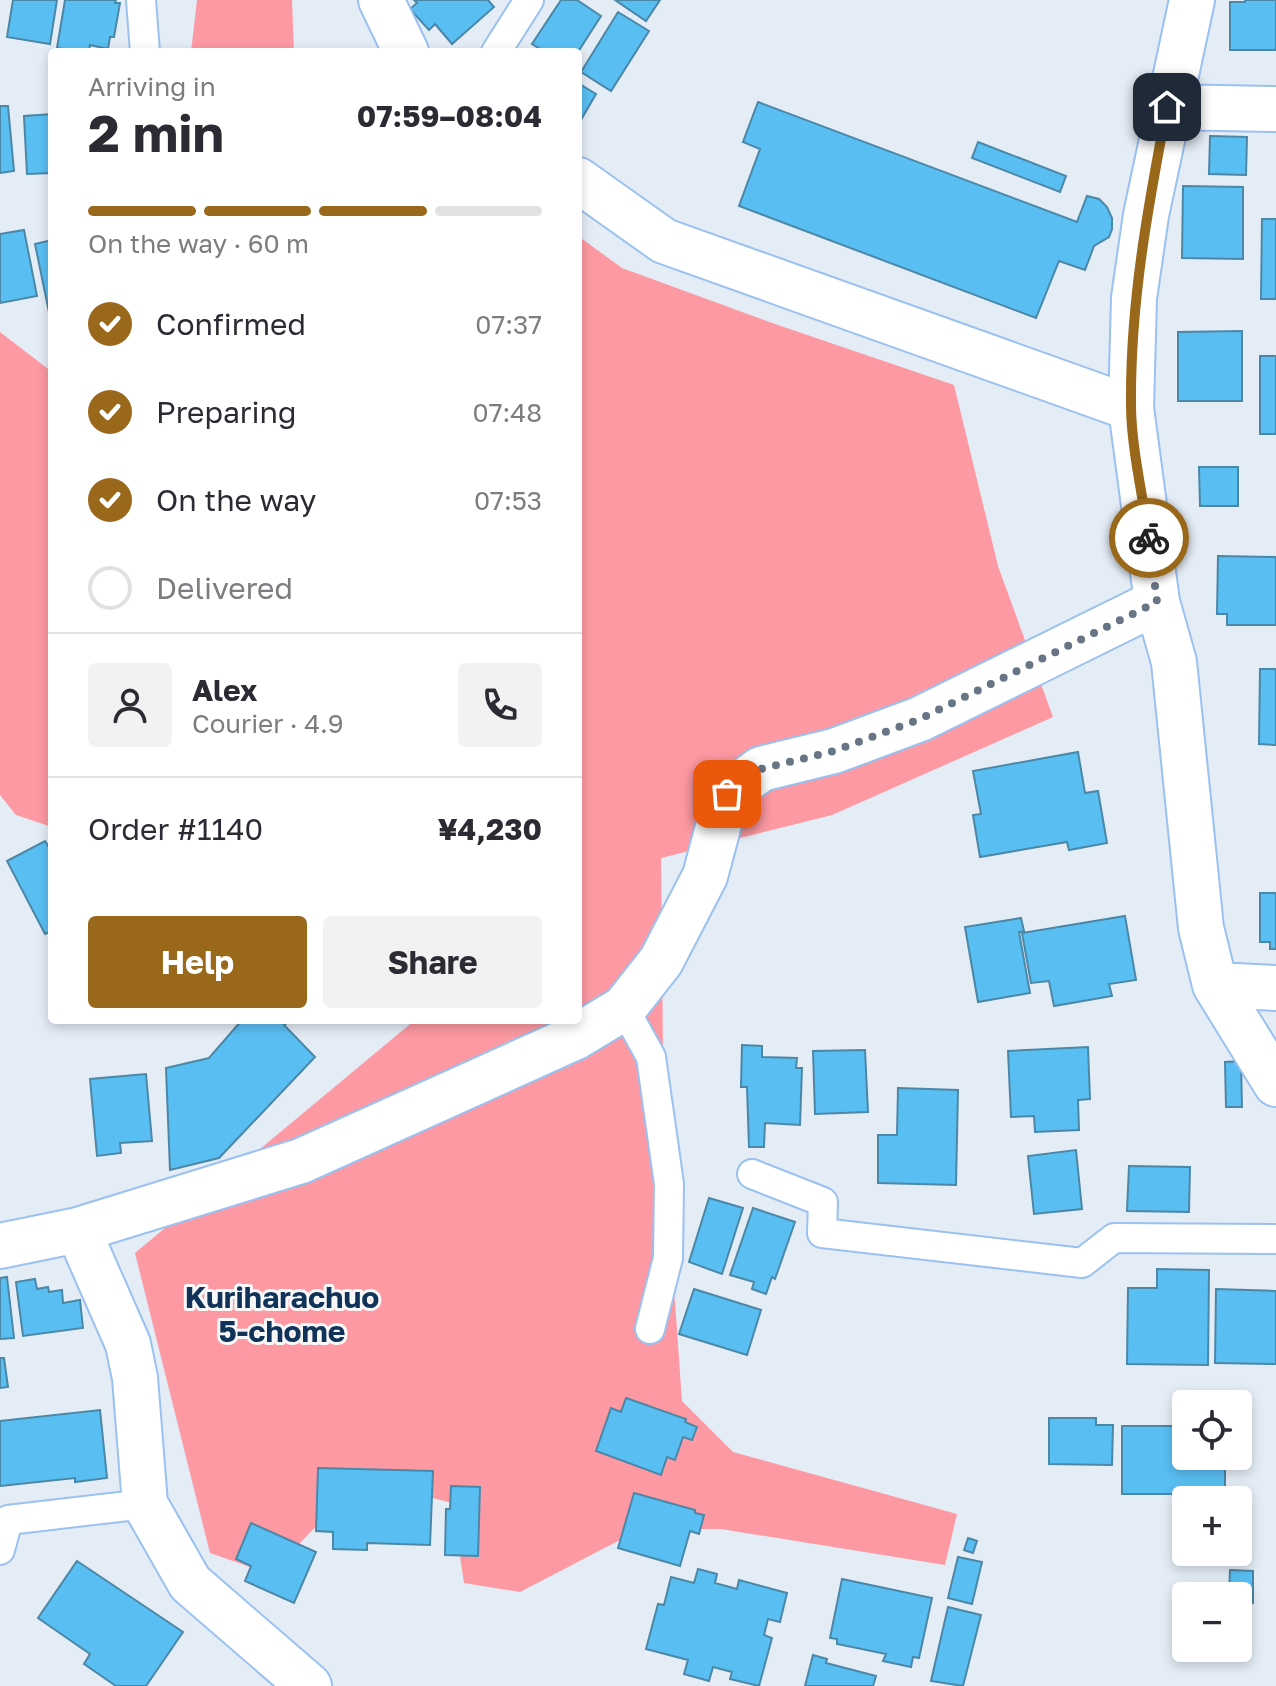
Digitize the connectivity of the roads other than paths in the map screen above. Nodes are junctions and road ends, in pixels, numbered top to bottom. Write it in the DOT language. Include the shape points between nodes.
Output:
graph roads {
  1 [pos="141,0"];
  2 [pos="381,0"];
  3 [pos="529,0"];
  4 [pos="1192,0"];
  5 [pos="145,48"];
  6 [pos="404,48"];
  7 [pos="499,48"];
  8 [pos="1167,107"];
  9 [pos="1276,109"];
  10 [pos="582,183"];
  11 [pos="1131,408"];
  12 [pos="1157,602"];
  13 [pos="1215,985"];
  14 [pos="1276,988"];
  15 [pos="624,1008"];
  16 [pos="1276,1084"];
  17 [pos="752,1174"];
  18 [pos="78,1230"];
  19 [pos="1276,1239"];
  20 [pos="0,1246"];
  21 [pos="650,1329"];
  22 [pos="145,1504"];
  23 [pos="0,1550"];
  24 [pos="309,1686"];
  1 -- 5 [label="lane"];
  2 -- 6 [label="street"];
  3 -- 7 [label="lane"];
  4 -- 8 [label="street"];
  8 -- 9 [label="street"];
  8 -- 11 [label="street" via="1134,298"];
  10 -- 11 [label="street" via="664,241"];
  11 -- 12 [label="street"];
  12 -- 13 [label="street" via="1174,662 1201,928"];
  12 -- 15 [label="street" via="920,719 834,751 761,769 727,794 705,876 661,961"];
  13 -- 14 [label="street"];
  13 -- 16 [label="street"];
  15 -- 18 [label="street" via="576,1037 301,1161"];
  15 -- 21 [label="lane" via="651,1057 669,1184 668,1258"];
  17 -- 19 [label="lane" via="823,1202 822,1233 1082,1263 1114,1238"];
  18 -- 20 [label="street"];
  18 -- 22 [label="street" via="128,1344"];
  22 -- 23 [label="lane" via="8,1520"];
  22 -- 24 [label="street" via="190,1583"];
}
